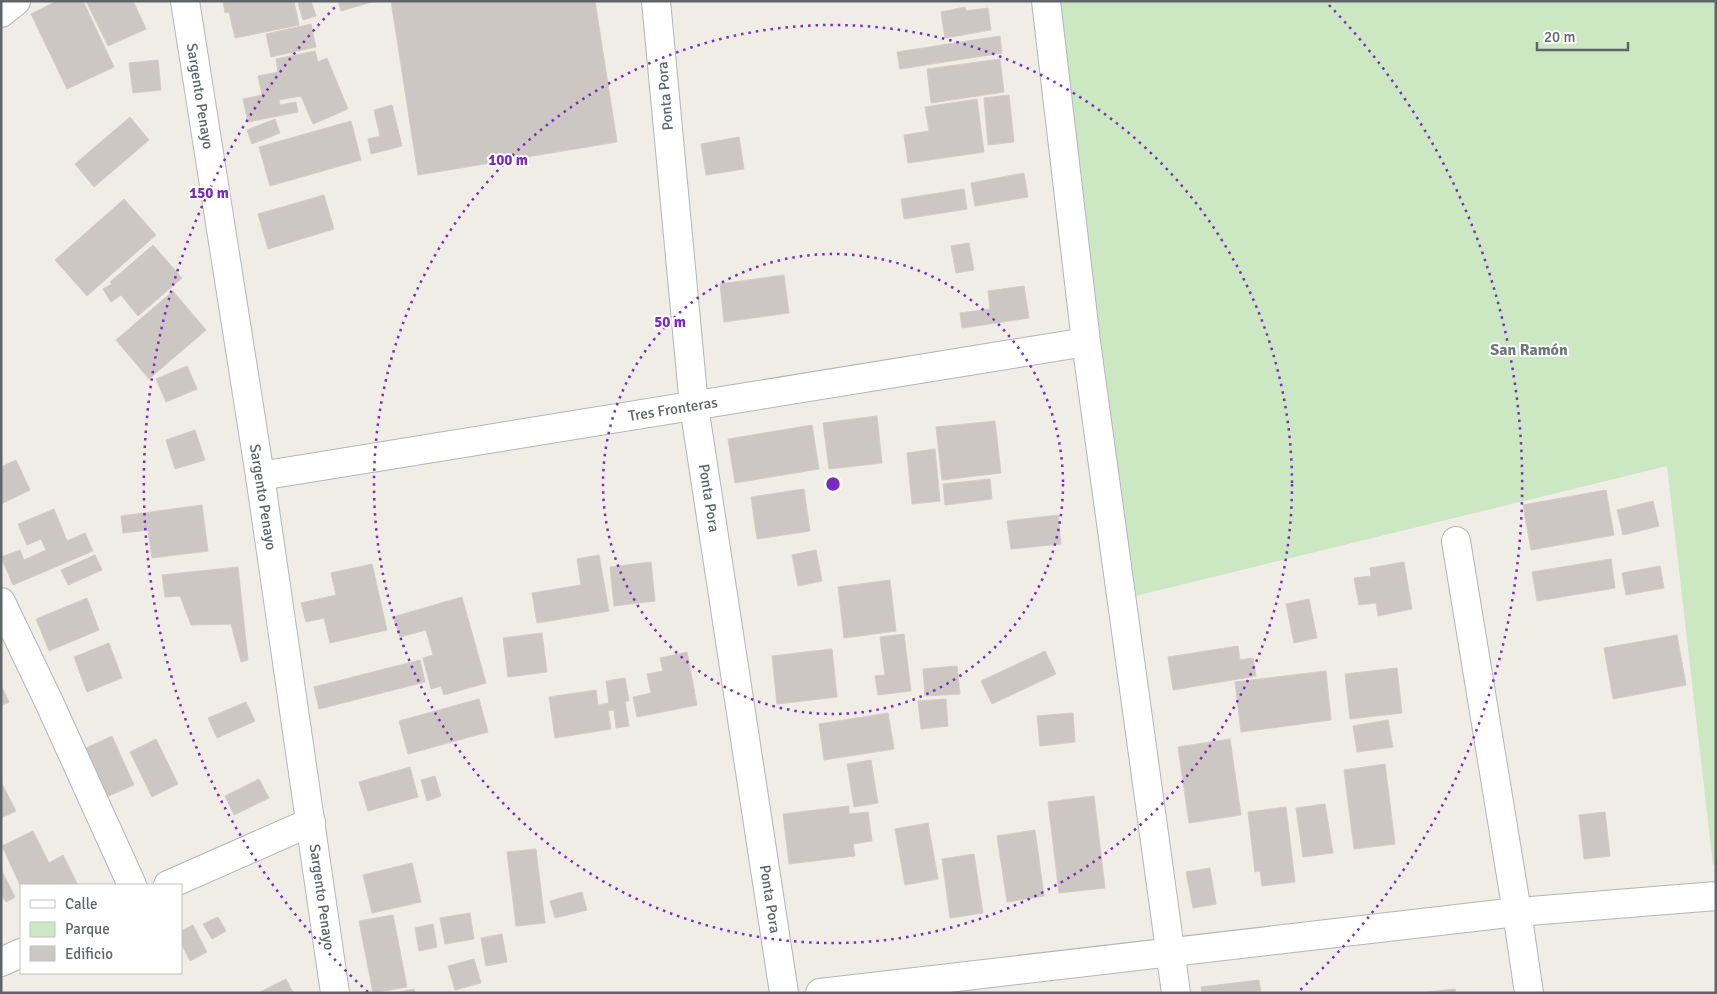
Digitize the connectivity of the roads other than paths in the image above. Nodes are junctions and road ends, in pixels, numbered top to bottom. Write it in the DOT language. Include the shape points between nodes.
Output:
graph roads {
  1 [pos="16,1"];
  2 [pos="185,1"];
  3 [pos="656,1"];
  4 [pos="1046,1"];
  5 [pos="1,13"];
  6 [pos="1086,342"];
  7 [pos="694,406"];
  8 [pos="260,476"];
  9 [pos="1456,541"];
  10 [pos="1,602"];
  11 [pos="311,822"];
  12 [pos="132,884"];
  13 [pos="170,884"];
  14 [pos="1716,896"];
  15 [pos="1517,912"];
  16 [pos="1171,951"];
  17 [pos="20,953"];
  18 [pos="1,962"];
  19 [pos="335,993"];
  20 [pos="784,993"];
  21 [pos="820,993"];
  22 [pos="1176,993"];
  23 [pos="1529,993"];
  1 -- 5 [label="street"];
  2 -- 8 [label="street, Sargento Penayo"];
  3 -- 7 [label="street, Ponta Pora"];
  4 -- 6 [label="street"];
  6 -- 7 [label="street, Tres Fronteras"];
  6 -- 16 [label="street"];
  7 -- 8 [label="street, Tres Fronteras"];
  7 -- 20 [label="street, Ponta Pora"];
  8 -- 11 [label="street, Sargento Penayo"];
  9 -- 15 [label="street"];
  10 -- 12 [label="street"];
  11 -- 13 [label="street"];
  11 -- 19 [label="street, Sargento Penayo"];
  14 -- 15 [label="street"];
  15 -- 16 [label="street"];
  15 -- 23 [label="street"];
  16 -- 21 [label="street"];
  16 -- 22 [label="street"];
  17 -- 18 [label="street"];
}
